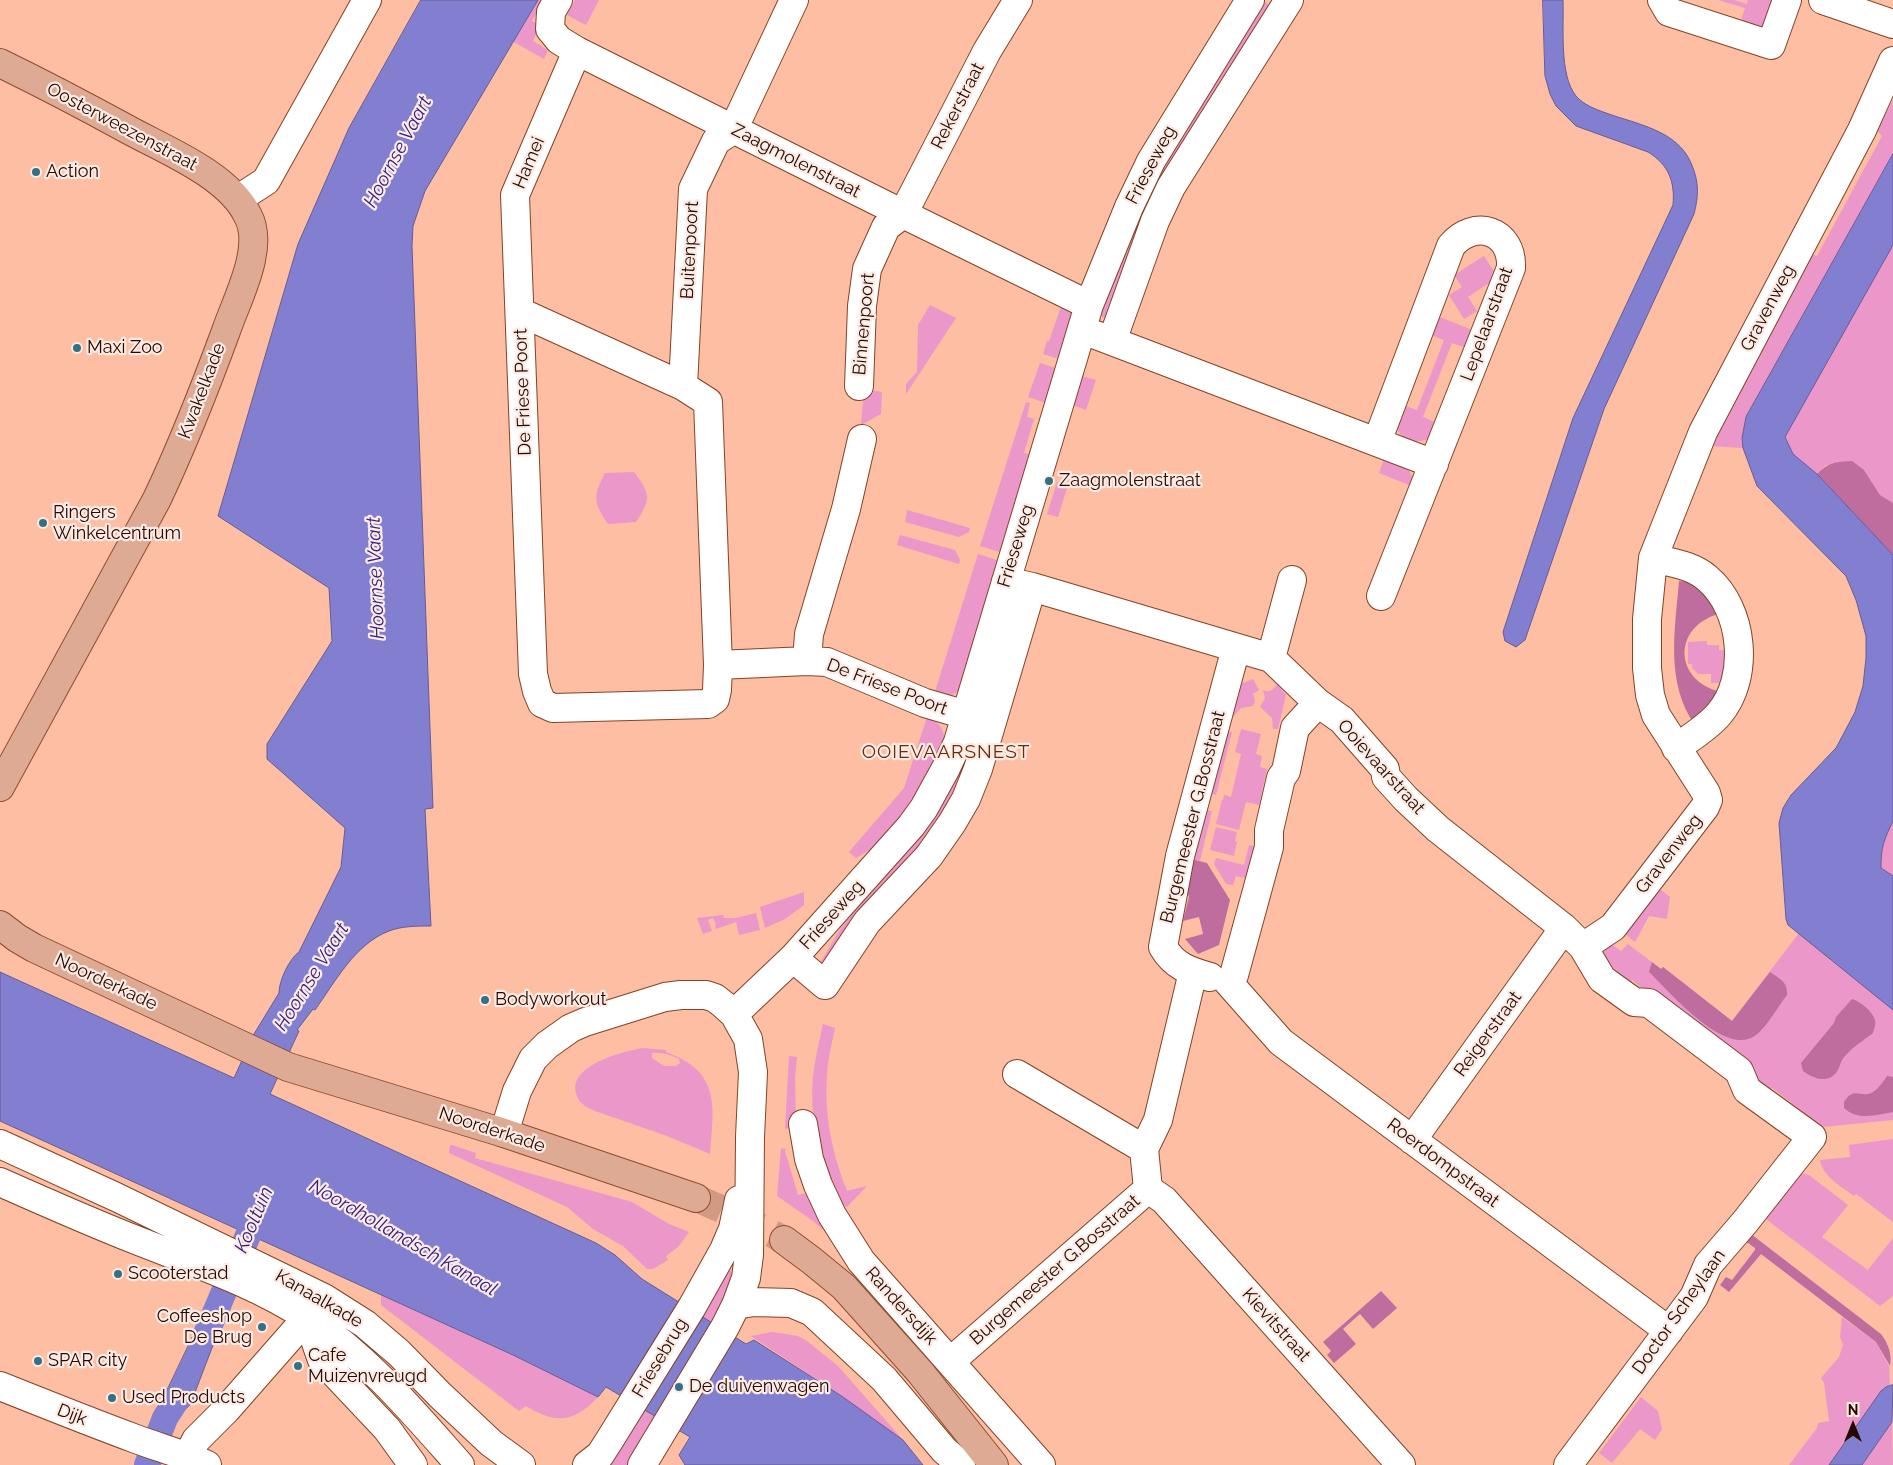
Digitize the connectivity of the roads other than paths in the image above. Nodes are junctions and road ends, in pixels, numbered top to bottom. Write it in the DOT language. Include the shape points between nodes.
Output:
graph roads {
  1 [pos="367,0"];
  2 [pos="558,0"];
  3 [pos="794,0"];
  4 [pos="1018,0"];
  5 [pos="1250,0"];
  6 [pos="1290,0"];
  7 [pos="1662,0"];
  8 [pos="1787,0"];
  9 [pos="1823,0"];
  10 [pos="1893,24"];
  11 [pos="568,46"];
  12 [pos="1893,61"];
  13 [pos="0,62"];
  14 [pos="733,130"];
  15 [pos="238,199"];
  16 [pos="903,214"];
  17 [pos="520,312"];
  18 [pos="1085,317"];
  19 [pos="1112,341"];
  20 [pos="683,386"];
  21 [pos="859,386"];
  22 [pos="862,439"];
  23 [pos="1377,442"];
  24 [pos="1434,464"];
  25 [pos="1653,558"];
  26 [pos="1292,580"];
  27 [pos="1019,584"];
  28 [pos="1381,596"];
  29 [pos="1236,648"];
  30 [pos="1271,658"];
  31 [pos="807,661"];
  32 [pos="718,665"];
  33 [pos="1318,703"];
  34 [pos="966,715"];
  35 [pos="1676,748"];
  36 [pos="0,787"];
  37 [pos="0,925"];
  38 [pos="1564,928"];
  39 [pos="1583,947"];
  40 [pos="794,958"];
  41 [pos="1193,972"];
  42 [pos="1228,982"];
  43 [pos="734,1014"];
  44 [pos="1017,1074"];
  45 [pos="803,1124"];
  46 [pos="504,1133"];
  47 [pos="1812,1137"];
  48 [pos="750,1138"];
  49 [pos="1412,1140"];
  50 [pos="0,1144"];
  51 [pos="1144,1149"];
  52 [pos="0,1182"];
  53 [pos="1148,1189"];
  54 [pos="696,1198"];
  55 [pos="784,1240"];
  56 [pos="234,1266"];
  57 [pos="316,1308"];
  58 [pos="731,1316"];
  59 [pos="1669,1331"];
  60 [pos="951,1361"];
  61 [pos="0,1386"];
  62 [pos="176,1453"];
  63 [pos="413,1465"];
  64 [pos="460,1465"];
  65 [pos="521,1465"];
  66 [pos="586,1465"];
  67 [pos="642,1465"];
  68 [pos="961,1465"];
  69 [pos="994,1465"];
  70 [pos="1041,1465"];
  71 [pos="1401,1465"];
  72 [pos="1568,1465"];
  1 -- 15 [label="street" via="266,181"];
  2 -- 11 [label="street" via="551,12 550,29"];
  3 -- 14 [label="street"];
  4 -- 16 [label="street, Rekerstraat" via="987,51"];
  5 -- 18 [label="street, Frieseweg" via="1151,161"];
  6 -- 19 [label="street, Frieseweg" via="1171,187 1155,221"];
  7 -- 8 [label="street" via="1669,12 1772,45"];
  9 -- 10 [label="street"];
  11 -- 14 [label="street, Zaagmolenstraat"];
  11 -- 17 [label="street, Hamei" via="515,196"];
  12 -- 25 [label="street, Gravenweg" via="1862,130 1703,432"];
  13 -- 15 [label="main road, Oosterweezenstraat" via="187,162 217,180"];
  14 -- 16 [label="street, Zaagmolenstraat"];
  14 -- 20 [label="street, Buitenpoort" via="716,141 693,189"];
  15 -- 36 [label="main road, Kwakelkade" via="252,227 251,259 204,390 157,499"];
  16 -- 18 [label="street, Zaagmolenstraat"];
  16 -- 21 [label="street, Binnenpoort" via="886,227 866,269"];
  17 -- 20 [label="street, De Friese Poort"];
  17 -- 32 [label="street, De Friese Poort" via="534,674 536,691 542,703 553,708 708,704 715,699"];
  18 -- 19 [label="street"];
  18 -- 27 [label="street, Frieseweg"];
  19 -- 23 [label="street"];
  20 -- 32 [label="street, De Friese Poort" via="708,402"];
  22 -- 31 [label="street, De Friese Poort" via="846,509 809,634"];
  23 -- 24 [label="street"];
  23 -- 24 [label="street, Lepelaarstraat" via="1451,246 1466,232 1490,232 1507,246 1512,257 1511,268"];
  24 -- 28 [label="street, Lepelaarstraat"];
  25 -- 35 [label="street, Gravenweg" via="1647,618 1650,696 1656,715"];
  25 -- 35 [label="street" via="1690,567 1706,577 1720,591 1735,623 1738,639 1737,675 1731,696 1699,732"];
  26 -- 30 [label="street"];
  27 -- 29 [label="street, Ooievaarstraat"];
  27 -- 34 [label="street, Frieseweg"];
  27 -- 40 [label="street, Frieseweg" via="978,769 952,823 929,856 866,922 825,985"];
  29 -- 30 [label="street, Ooievaarstraat"];
  29 -- 41 [label="street, Burgemeester G.Bosstraat" via="1180,856 1163,947 1170,960"];
  30 -- 33 [label="street, Ooievaarstraat"];
  31 -- 32 [label="street, De Friese Poort"];
  31 -- 34 [label="street, De Friese Poort" via="828,662 925,703"];
  33 -- 38 [label="street, Ooievaarstraat" via="1342,720 1385,768 1386,777 1432,823"];
  33 -- 42 [label="street" via="1295,728 1269,830 1269,847 1234,975"];
  34 -- 40 [label="street, Frieseweg" via="946,768 924,808"];
  35 -- 39 [label="street, Gravenweg" via="1706,793 1705,807 1613,927"];
  37 -- 46 [label="main road, Noorderkade" via="34,948 288,1067"];
  38 -- 39 [label="street, Ooievaarstraat"];
  38 -- 49 [label="street, Reigerstraat"];
  39 -- 47 [label="street, Ooievaarstraat" via="1602,979 1634,1002 1649,1003 1739,1072 1747,1090"];
  40 -- 43 [label="street, Frieseweg"];
  41 -- 42 [label="street, Burgemeester G.Bosstraat"];
  41 -- 51 [label="street" via="1158,1120"];
  42 -- 49 [label="street, Roerdompstraat" via="1281,1042"];
  43 -- 46 [label="street" via="715,998 682,995 646,1002 571,1028 533,1059 517,1091"];
  43 -- 48 [label="street" via="748,1039 752,1054"];
  44 -- 51 [label="street"];
  45 -- 60 [label="street, Randersdijk" via="809,1159 832,1215 861,1261"];
  46 -- 54 [label="main road, Noorderkade"];
  47 -- 59 [label="street, Doctor Scheylaan" via="1708,1265 1694,1297"];
  48 -- 58 [label="street" via="750,1255 746,1278"];
  48 -- 66 [label="street, Friesebrug" via="733,1229 724,1250 629,1410 600,1455"];
  49 -- 59 [label="street, Roerdompstraat"];
  50 -- 56 [label="street, Kanaalkade" via="116,1197"];
  51 -- 53 [label="street, Burgemeester G.Bosstraat"];
  52 -- 56 [label="street, Kanaalkade" via="100,1226"];
  53 -- 60 [label="street, Burgemeester G.Bosstraat"];
  53 -- 71 [label="street, Kievitstraat" via="1164,1200"];
  55 -- 69 [label="main road, Randersdijk" via="844,1287 920,1372"];
  56 -- 57 [label="street, Kanaalkade"];
  57 -- 62 [label="street" via="226,1410 196,1440"];
  57 -- 63 [label="street" via="322,1360 387,1430"];
  57 -- 64 [label="street, Kanaalkade" via="334,1337 370,1366"];
  57 -- 65 [label="street, Kanaalkade" via="365,1324 399,1352 490,1443"];
  58 -- 67 [label="street"];
  58 -- 68 [label="street" via="753,1302 791,1303 812,1312 884,1379 944,1450"];
  59 -- 72 [label="street, Doctor Scheylaan"];
  60 -- 70 [label="street, Randersdijk"];
  61 -- 62 [label="street, Dijk"];
}
